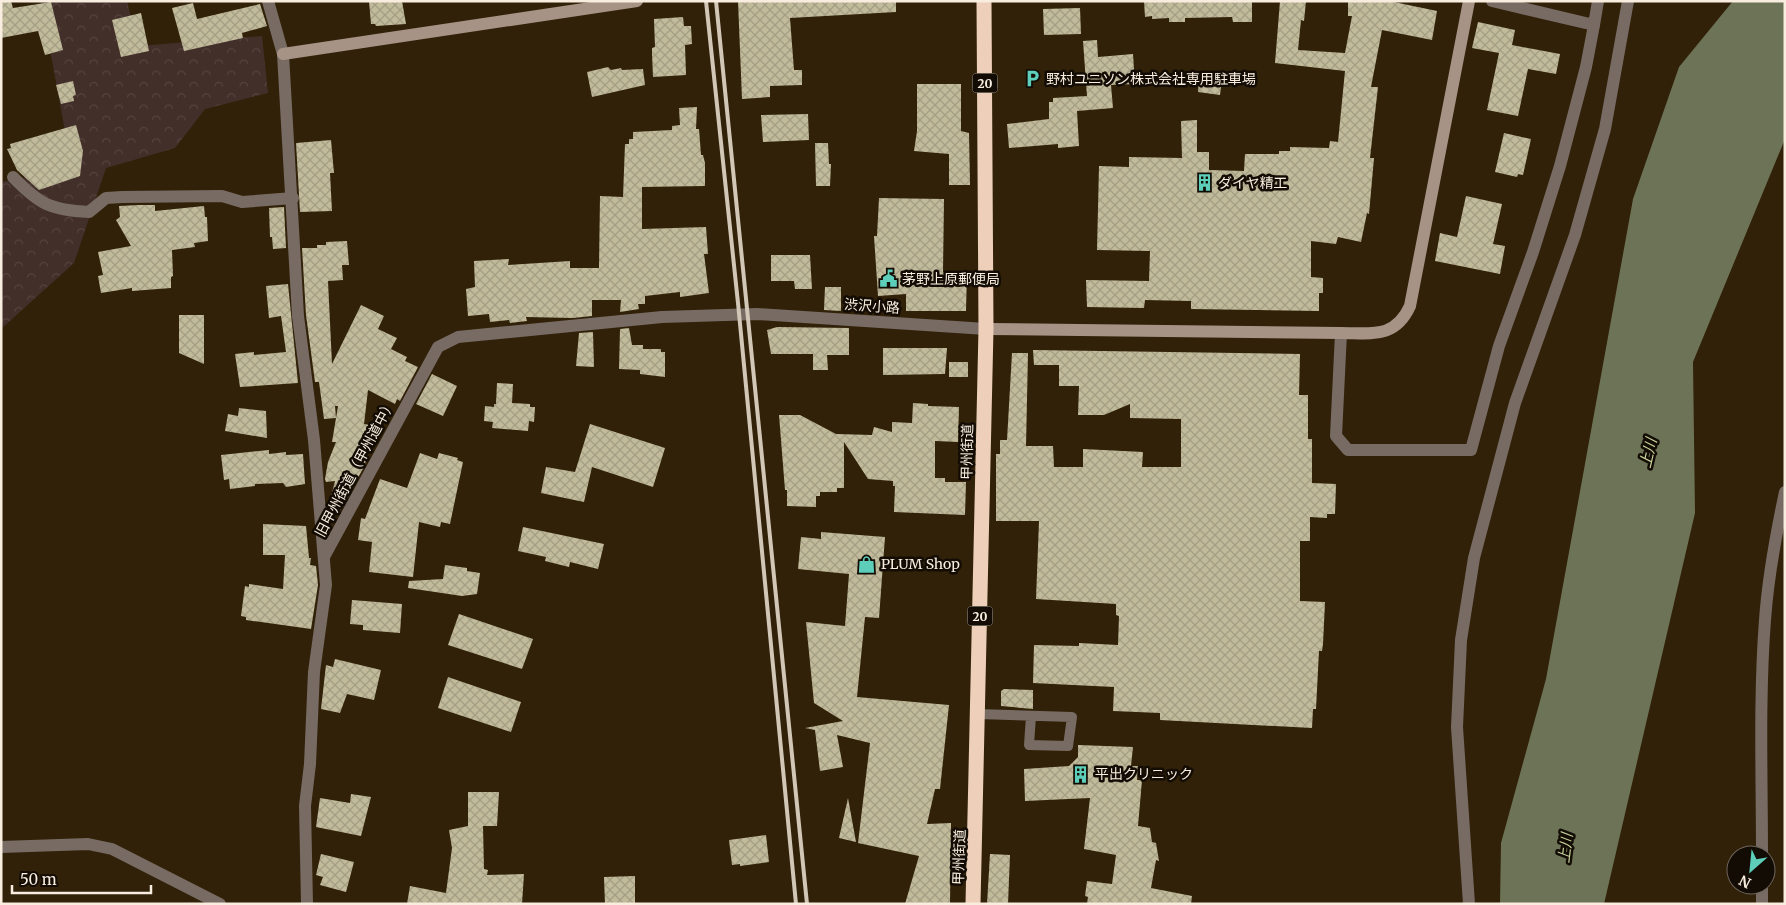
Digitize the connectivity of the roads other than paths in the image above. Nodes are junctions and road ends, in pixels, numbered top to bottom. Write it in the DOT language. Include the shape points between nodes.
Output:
graph roads {
  1 [pos="268,1"];
  2 [pos="637,1"];
  3 [pos="984,1"];
  4 [pos="1469,1"];
  5 [pos="1492,1"];
  6 [pos="1598,1"];
  7 [pos="1628,1"];
  8 [pos="1594,25"];
  9 [pos="283,54"];
  10 [pos="13,178"];
  11 [pos="293,198"];
  12 [pos="730,316"];
  13 [pos="986,329"];
  14 [pos="1341,333"];
  15 [pos="1785,492"];
  16 [pos="324,557"];
  17 [pos="978,714"];
  18 [pos="1031,716"];
  19 [pos="1762,845"];
  20 [pos="1,847"];
  21 [pos="220,904"];
  22 [pos="306,904"];
  23 [pos="974,904"];
  24 [pos="1469,904"];
  1 -- 9 [label="street"];
  2 -- 9 [label="street"];
  3 -- 13 [label="highway, 甲州街道 / 20"];
  4 -- 14 [label="street" via="1410,306 1396,326 1382,333"];
  5 -- 8 [label="street"];
  6 -- 8 [label="street"];
  7 -- 24 [label="street" via="1605,129 1575,235 1515,403 1474,558 1462,640 1457,727"];
  8 -- 14 [label="street" via="1560,166 1500,346 1471,450 1348,450 1336,436"];
  9 -- 11 [label="street"];
  10 -- 11 [label="street" via="31,196 61,211 89,212 106,198 122,197 222,196 242,202"];
  11 -- 16 [label="street" via="298,316 314,440"];
  12 -- 13 [label="street, 渋沢小路" via="757,314"];
  12 -- 16 [label="street, 旧甲州街道（甲州道中）" via="662,317 458,337 438,346"];
  13 -- 14 [label="street"];
  13 -- 17 [label="highway, 甲州街道 / 20"];
  15 -- 19 [label="street" via="1765,619 1761,723"];
  16 -- 22 [label="street, 旧甲州街道（甲州道中）" via="326,585 314,672 305,806"];
  17 -- 18 [label="lane"];
  17 -- 23 [label="highway, 甲州街道 / 20"];
  18 -- 18 [label="lane" via="1072,717 1068,746 1029,745"];
  20 -- 21 [label="street" via="88,844 112,849"];
}
